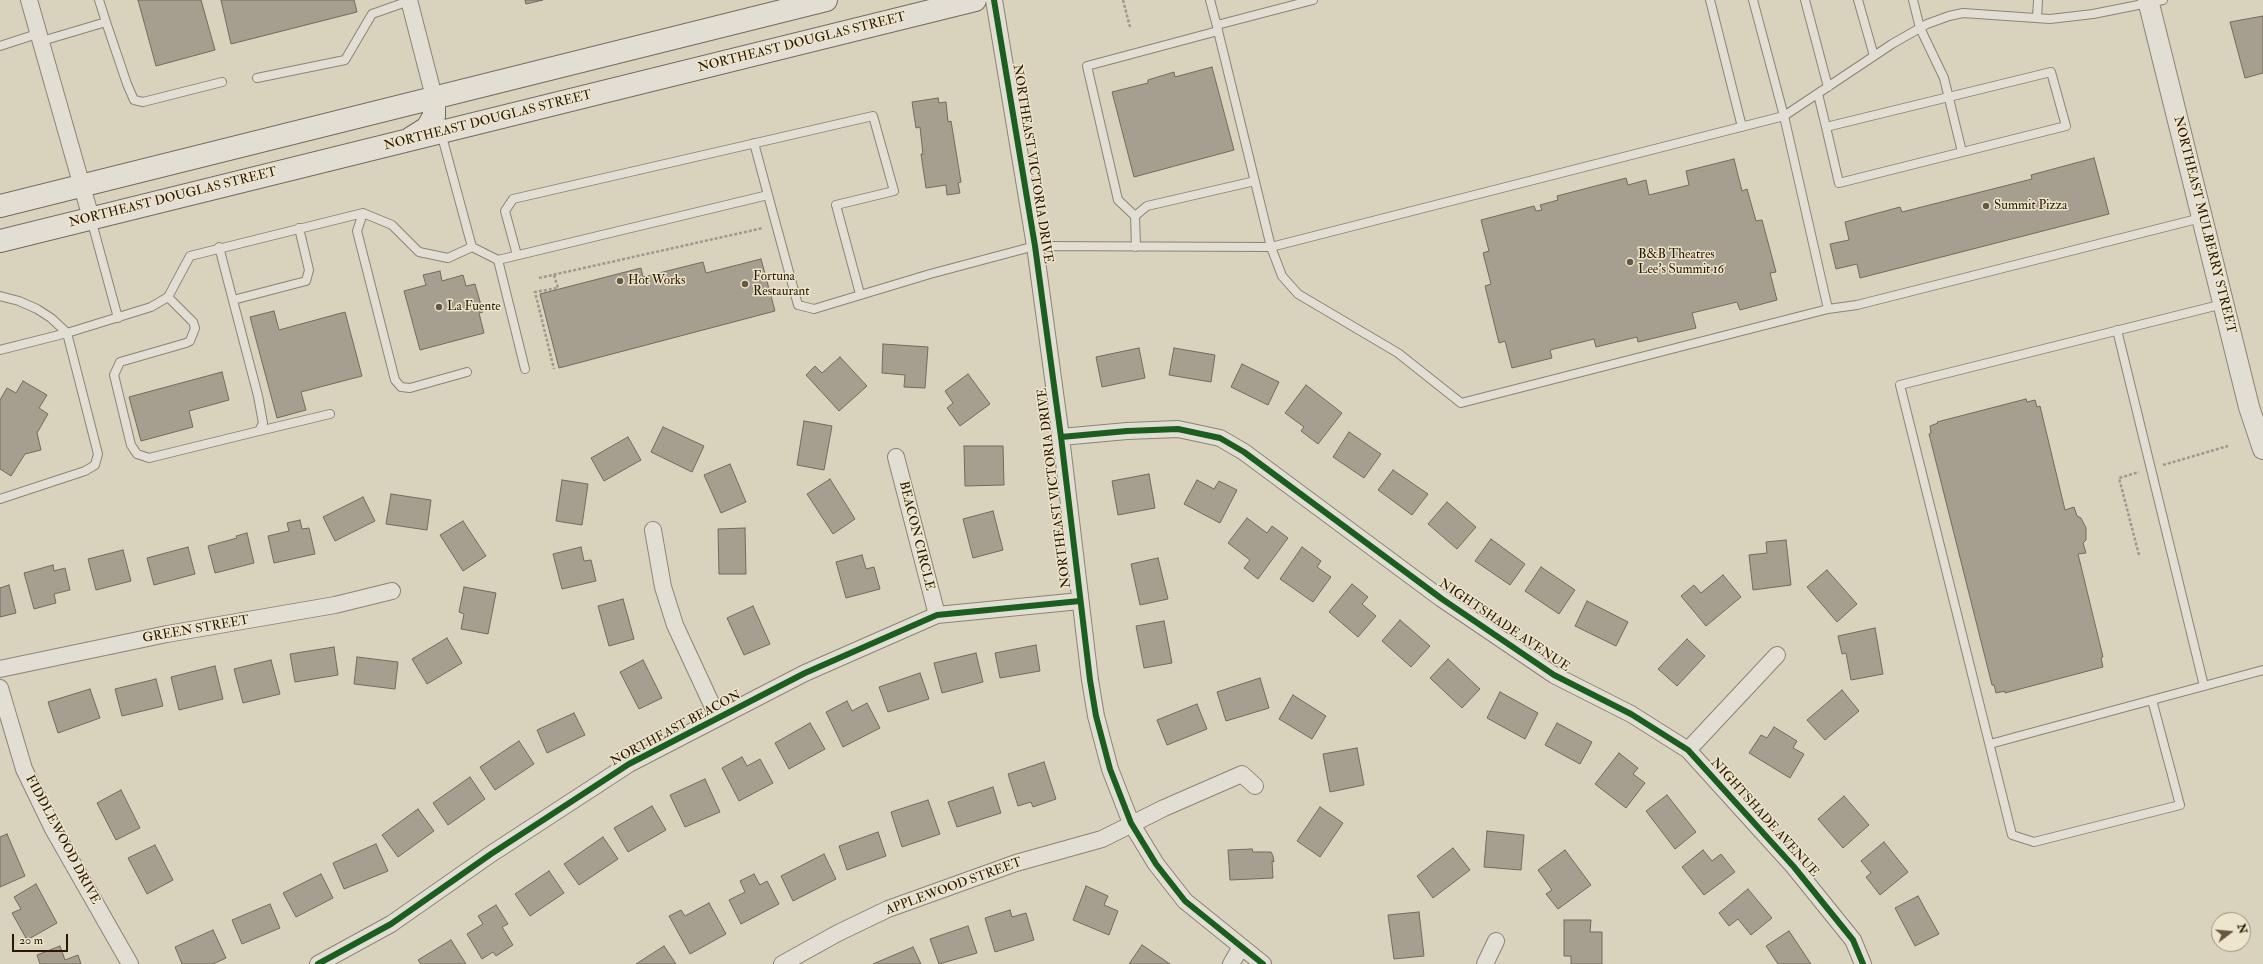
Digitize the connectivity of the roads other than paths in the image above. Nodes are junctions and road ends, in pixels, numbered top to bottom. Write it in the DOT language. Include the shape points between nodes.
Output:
graph roads {
  1 [pos="29,0"];
  2 [pos="99,0"];
  3 [pos="409,0"];
  4 [pos="826,0"];
  5 [pos="975,0"];
  6 [pos="994,0"];
  7 [pos="1210,0"];
  8 [pos="1313,0"];
  9 [pos="1710,0"];
  10 [pos="1753,0"];
  11 [pos="1805,0"];
  12 [pos="1858,0"];
  13 [pos="1913,0"];
  14 [pos="2038,0"];
  15 [pos="2154,1"];
  16 [pos="2037,18"];
  17 [pos="106,22"];
  18 [pos="1217,28"];
  19 [pos="1920,28"];
  20 [pos="41,37"];
  21 [pos="0,46"];
  22 [pos="1874,56"];
  23 [pos="257,78"];
  24 [pos="222,82"];
  25 [pos="1828,87"];
  26 [pos="1818,94"];
  27 [pos="1948,97"];
  28 [pos="434,98"];
  29 [pos="1784,116"];
  30 [pos="1742,127"];
  31 [pos="1826,127"];
  32 [pos="441,133"];
  33 [pos="405,142"];
  34 [pos="754,142"];
  35 [pos="1962,152"];
  36 [pos="1255,181"];
  37 [pos="81,185"];
  38 [pos="768,195"];
  39 [pos="0,206"];
  40 [pos="363,213"];
  41 [pos="1135,216"];
  42 [pos="91,218"];
  43 [pos="2201,218"];
  44 [pos="299,228"];
  45 [pos="0,241"];
  46 [pos="1035,246"];
  47 [pos="1136,246"];
  48 [pos="219,247"];
  49 [pos="472,247"];
  50 [pos="1271,247"];
  51 [pos="517,255"];
  52 [pos="498,260"];
  53 [pos="860,294"];
  54 [pos="0,296"];
  55 [pos="168,296"];
  56 [pos="233,300"];
  57 [pos="2223,304"];
  58 [pos="1828,309"];
  59 [pos="118,318"];
  60 [pos="2117,330"];
  61 [pos="67,333"];
  62 [pos="0,350"];
  63 [pos="525,369"];
  64 [pos="466,372"];
  65 [pos="330,414"];
  66 [pos="259,432"];
  67 [pos="1061,437"];
  68 [pos="2263,449"];
  69 [pos="896,458"];
  70 [pos="0,499"];
  71 [pos="653,530"];
  72 [pos="392,591"];
  73 [pos="1080,601"];
  74 [pos="937,615"];
  75 [pos="1777,656"];
  76 [pos="0,669"];
  77 [pos="2263,670"];
  78 [pos="2204,686"];
  79 [pos="0,688"];
  80 [pos="2152,700"];
  81 [pos="718,718"];
  82 [pos="1990,744"];
  83 [pos="1688,750"];
  84 [pos="1255,786"];
  85 [pos="1131,823"];
  86 [pos="1496,941"];
  87 [pos="1241,947"];
  88 [pos="130,964"];
  89 [pos="318,964"];
  90 [pos="782,964"];
  91 [pos="1231,964"];
  92 [pos="1264,964"];
  93 [pos="1485,964"];
  94 [pos="1863,964"];
  1 -- 20 [label="street"];
  2 -- 17 [label="lane"];
  3 -- 23 [label="lane" via="372,14 345,60"];
  3 -- 28 [label="street"];
  4 -- 28 [label="main road"];
  5 -- 32 [label="main road, NORTHEAST DOUGLAS STREET"];
  6 -- 46 [label="street, NORTHEAST VICTORIA DRIVE"];
  7 -- 18 [label="lane"];
  8 -- 18 [label="lane"];
  9 -- 30 [label="lane"];
  10 -- 29 [label="lane"];
  11 -- 25 [label="lane"];
  12 -- 22 [label="lane"];
  13 -- 19 [label="lane"];
  14 -- 16 [label="lane"];
  15 -- 16 [label="lane" via="2093,14"];
  15 -- 43 [label="street, NORTHEAST MULBERRY STREET"];
  16 -- 19 [label="lane" via="1963,13"];
  17 -- 20 [label="lane"];
  17 -- 24 [label="lane" via="126,84 134,100 143,102"];
  18 -- 36 [label="lane"];
  18 -- 41 [label="lane" via="1087,66 1118,200"];
  19 -- 22 [label="lane"];
  19 -- 27 [label="lane" via="1944,78"];
  20 -- 21 [label="lane"];
  20 -- 37 [label="street"];
  22 -- 25 [label="lane"];
  25 -- 26 [label="lane"];
  26 -- 29 [label="lane"];
  26 -- 31 [label="lane"];
  27 -- 31 [label="lane"];
  27 -- 35 [label="lane"];
  27 -- 35 [label="lane" via="2051,72 2066,126"];
  28 -- 33 [label="main road" via="434,116 427,128"];
  28 -- 37 [label="main road"];
  29 -- 30 [label="lane"];
  29 -- 58 [label="lane"];
  30 -- 50 [label="lane"];
  31 -- 35 [label="lane" via="1839,183"];
  32 -- 33 [label="main road, NORTHEAST DOUGLAS STREET"];
  32 -- 49 [label="lane"];
  33 -- 42 [label="main road, NORTHEAST DOUGLAS STREET"];
  34 -- 38 [label="lane"];
  34 -- 51 [label="lane" via="513,200 505,211"];
  34 -- 53 [label="lane" via="873,116 894,190 836,205"];
  36 -- 41 [label="lane" via="1147,206"];
  36 -- 50 [label="lane"];
  37 -- 39 [label="main road"];
  37 -- 42 [label="street"];
  38 -- 51 [label="lane"];
  38 -- 53 [label="lane" via="798,305 814,309"];
  40 -- 44 [label="lane"];
  40 -- 49 [label="lane" via="392,225 419,252 448,258"];
  40 -- 64 [label="lane" via="357,231 395,380 401,387 410,388"];
  41 -- 47 [label="lane"];
  42 -- 45 [label="main road, NORTHEAST DOUGLAS STREET"];
  42 -- 59 [label="lane"];
  43 -- 57 [label="street, NORTHEAST MULBERRY STREET"];
  43 -- 58 [label="lane" via="1857,305"];
  44 -- 48 [label="lane"];
  44 -- 56 [label="lane" via="309,270 306,281"];
  46 -- 47 [label="lane"];
  46 -- 53 [label="lane"];
  46 -- 67 [label="street, NORTHEAST VICTORIA DRIVE"];
  47 -- 50 [label="lane"];
  48 -- 55 [label="lane" via="190,256"];
  48 -- 56 [label="lane"];
  49 -- 52 [label="lane"];
  50 -- 58 [label="lane" via="1282,276 1298,294 1398,353 1461,403"];
  51 -- 52 [label="lane"];
  52 -- 63 [label="lane"];
  54 -- 61 [label="lane" via="37,309"];
  55 -- 59 [label="lane" via="151,307"];
  55 -- 66 [label="lane" via="193,322 195,328 190,341 120,362 114,375 131,445 137,454 149,458"];
  56 -- 66 [label="lane" via="263,423"];
  57 -- 60 [label="lane"];
  57 -- 68 [label="street, NORTHEAST MULBERRY STREET" via="2249,407"];
  59 -- 61 [label="lane"];
  60 -- 78 [label="lane"];
  60 -- 82 [label="lane" via="1900,385"];
  61 -- 62 [label="lane"];
  61 -- 70 [label="lane" via="96,439 98,454 95,465 85,471"];
  65 -- 66 [label="lane"];
  67 -- 73 [label="street, NORTHEAST VICTORIA DRIVE"];
  67 -- 83 [label="street, NIGHTSHADE AVENUE" via="1178,429 1220,438 1312,500 1442,598 1554,675 1631,714"];
  69 -- 74 [label="street, BEACON CIRCLE"];
  71 -- 81 [label="street" via="663,587 675,625"];
  72 -- 76 [label="street, GREEN STREET" via="335,605 167,634"];
  73 -- 74 [label="street, NORTHEAST BEACON"];
  73 -- 85 [label="street, NORTHEAST VICTORIA DRIVE" via="1096,716 1110,769"];
  74 -- 81 [label="street, NORTHEAST BEACON" via="805,673"];
  75 -- 83 [label="street"];
  77 -- 78 [label="lane"];
  78 -- 80 [label="lane"];
  79 -- 88 [label="street, FIDDLEWOOD DRIVE" via="24,769 53,828"];
  80 -- 82 [label="lane"];
  80 -- 82 [label="lane" via="2180,805 2034,842 2012,835"];
  81 -- 89 [label="street, NORTHEAST BEACON" via="630,764 574,798 392,924"];
  83 -- 94 [label="street, NIGHTSHADE AVENUE" via="1794,867 1854,940"];
  84 -- 85 [label="street, APPLEWOOD STREET" via="1242,774"];
  85 -- 87 [label="street, NORTHEAST VICTORIA DRIVE" via="1156,864 1185,901"];
  85 -- 90 [label="street, APPLEWOOD STREET" via="1102,839 1016,863 888,909"];
  86 -- 93 [label="street"];
  87 -- 91 [label="street"];
  87 -- 92 [label="street, NORTHEAST VICTORIA DRIVE"];
}
